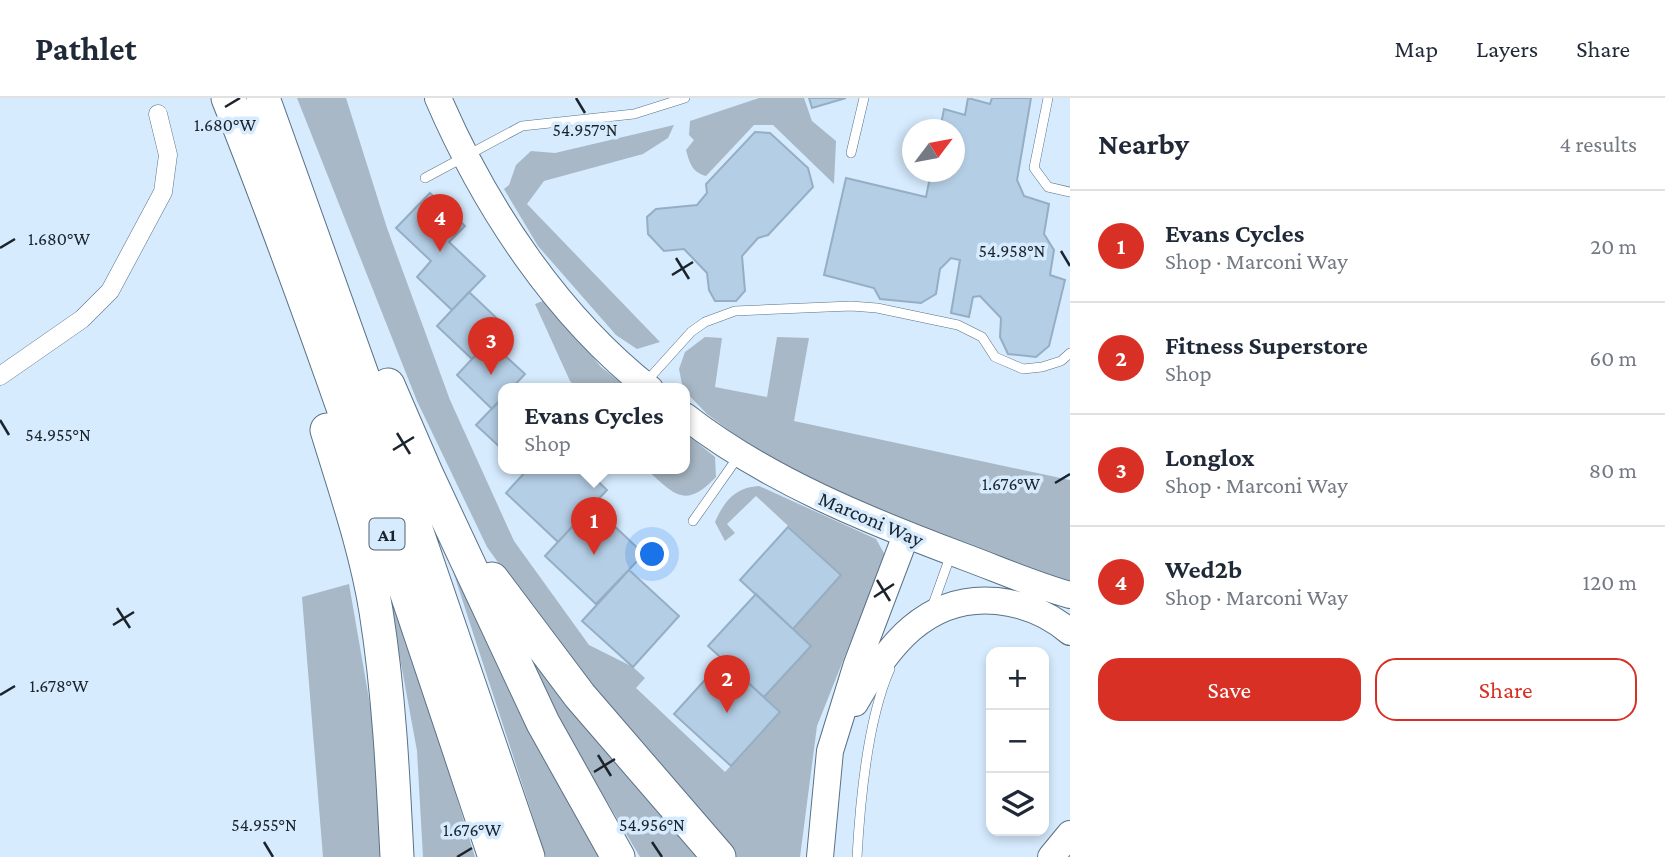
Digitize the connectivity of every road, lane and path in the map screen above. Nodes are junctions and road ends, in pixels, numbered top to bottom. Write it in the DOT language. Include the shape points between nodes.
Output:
graph roads {
  1 [pos="228,98"];
  2 [pos="263,98"];
  3 [pos="438,98"];
  4 [pos="685,98"];
  5 [pos="864,98"];
  6 [pos="1048,98"];
  7 [pos="158,114"];
  8 [pos="851,153"];
  9 [pos="465,156"];
  10 [pos="425,178"];
  11 [pos="1070,192"];
  12 [pos="273,213"];
  13 [pos="311,229"];
  14 [pos="1070,354"];
  15 [pos="0,376"];
  16 [pos="644,383"];
  17 [pos="649,383"];
  18 [pos="690,419"];
  19 [pos="740,452"];
  20 [pos="425,473"];
  21 [pos="693,521"];
  22 [pos="906,535"];
  23 [pos="951,552"];
  24 [pos="1070,595"];
  25 [pos="929,615"];
  26 [pos="1070,632"];
  27 [pos="906,633"];
  28 [pos="834,741"];
  29 [pos="1070,834"];
  30 [pos="397,857"];
  31 [pos="495,857"];
  32 [pos="528,857"];
  33 [pos="618,857"];
  34 [pos="719,857"];
  35 [pos="820,857"];
  36 [pos="857,857"];
  37 [pos="1051,857"];
  1 -- 12 [label="highway, A1"];
  2 -- 13 [label="highway, A1"];
  3 -- 9 [label="street"];
  4 -- 9 [label="lane" via="634,114 522,126"];
  5 -- 8 [label="lane"];
  6 -- 11 [label="lane" via="1034,168 1048,187"];
  7 -- 15 [label="street" via="168,155 163,192 110,291 82,319"];
  9 -- 10 [label="lane"];
  9 -- 16 [label="street" via="508,230 545,281"];
  12 -- 30 [label="highway" via="296,333 351,506 376,609 389,711"];
  12 -- 31 [label="highway, A1"];
  13 -- 20 [label="highway" via="350,296"];
  13 -- 32 [label="highway, A1"];
  14 -- 17 [label="lane" via="1062,361 1023,369 995,357 982,337 958,325 917,316 851,306 736,311 691,332"];
  18 -- 19 [label="street, Marconi Way"];
  19 -- 21 [label="lane"];
  19 -- 22 [label="street, Marconi Way" via="798,487"];
  20 -- 33 [label="highway" via="543,723"];
  20 -- 34 [label="highway" via="499,590 580,696"];
  22 -- 23 [label="street, Marconi Way"];
  22 -- 28 [label="street" via="857,664"];
  23 -- 24 [label="street, Marconi Way"];
  23 -- 25 [label="lane"];
  25 -- 26 [label="street" via="967,601 1003,602 1040,612"];
  25 -- 27 [label="street"];
  27 -- 28 [label="street" via="882,660"];
  27 -- 36 [label="lane" via="885,680 874,726"];
  28 -- 35 [label="street"];
  29 -- 37 [label="street"];
}
